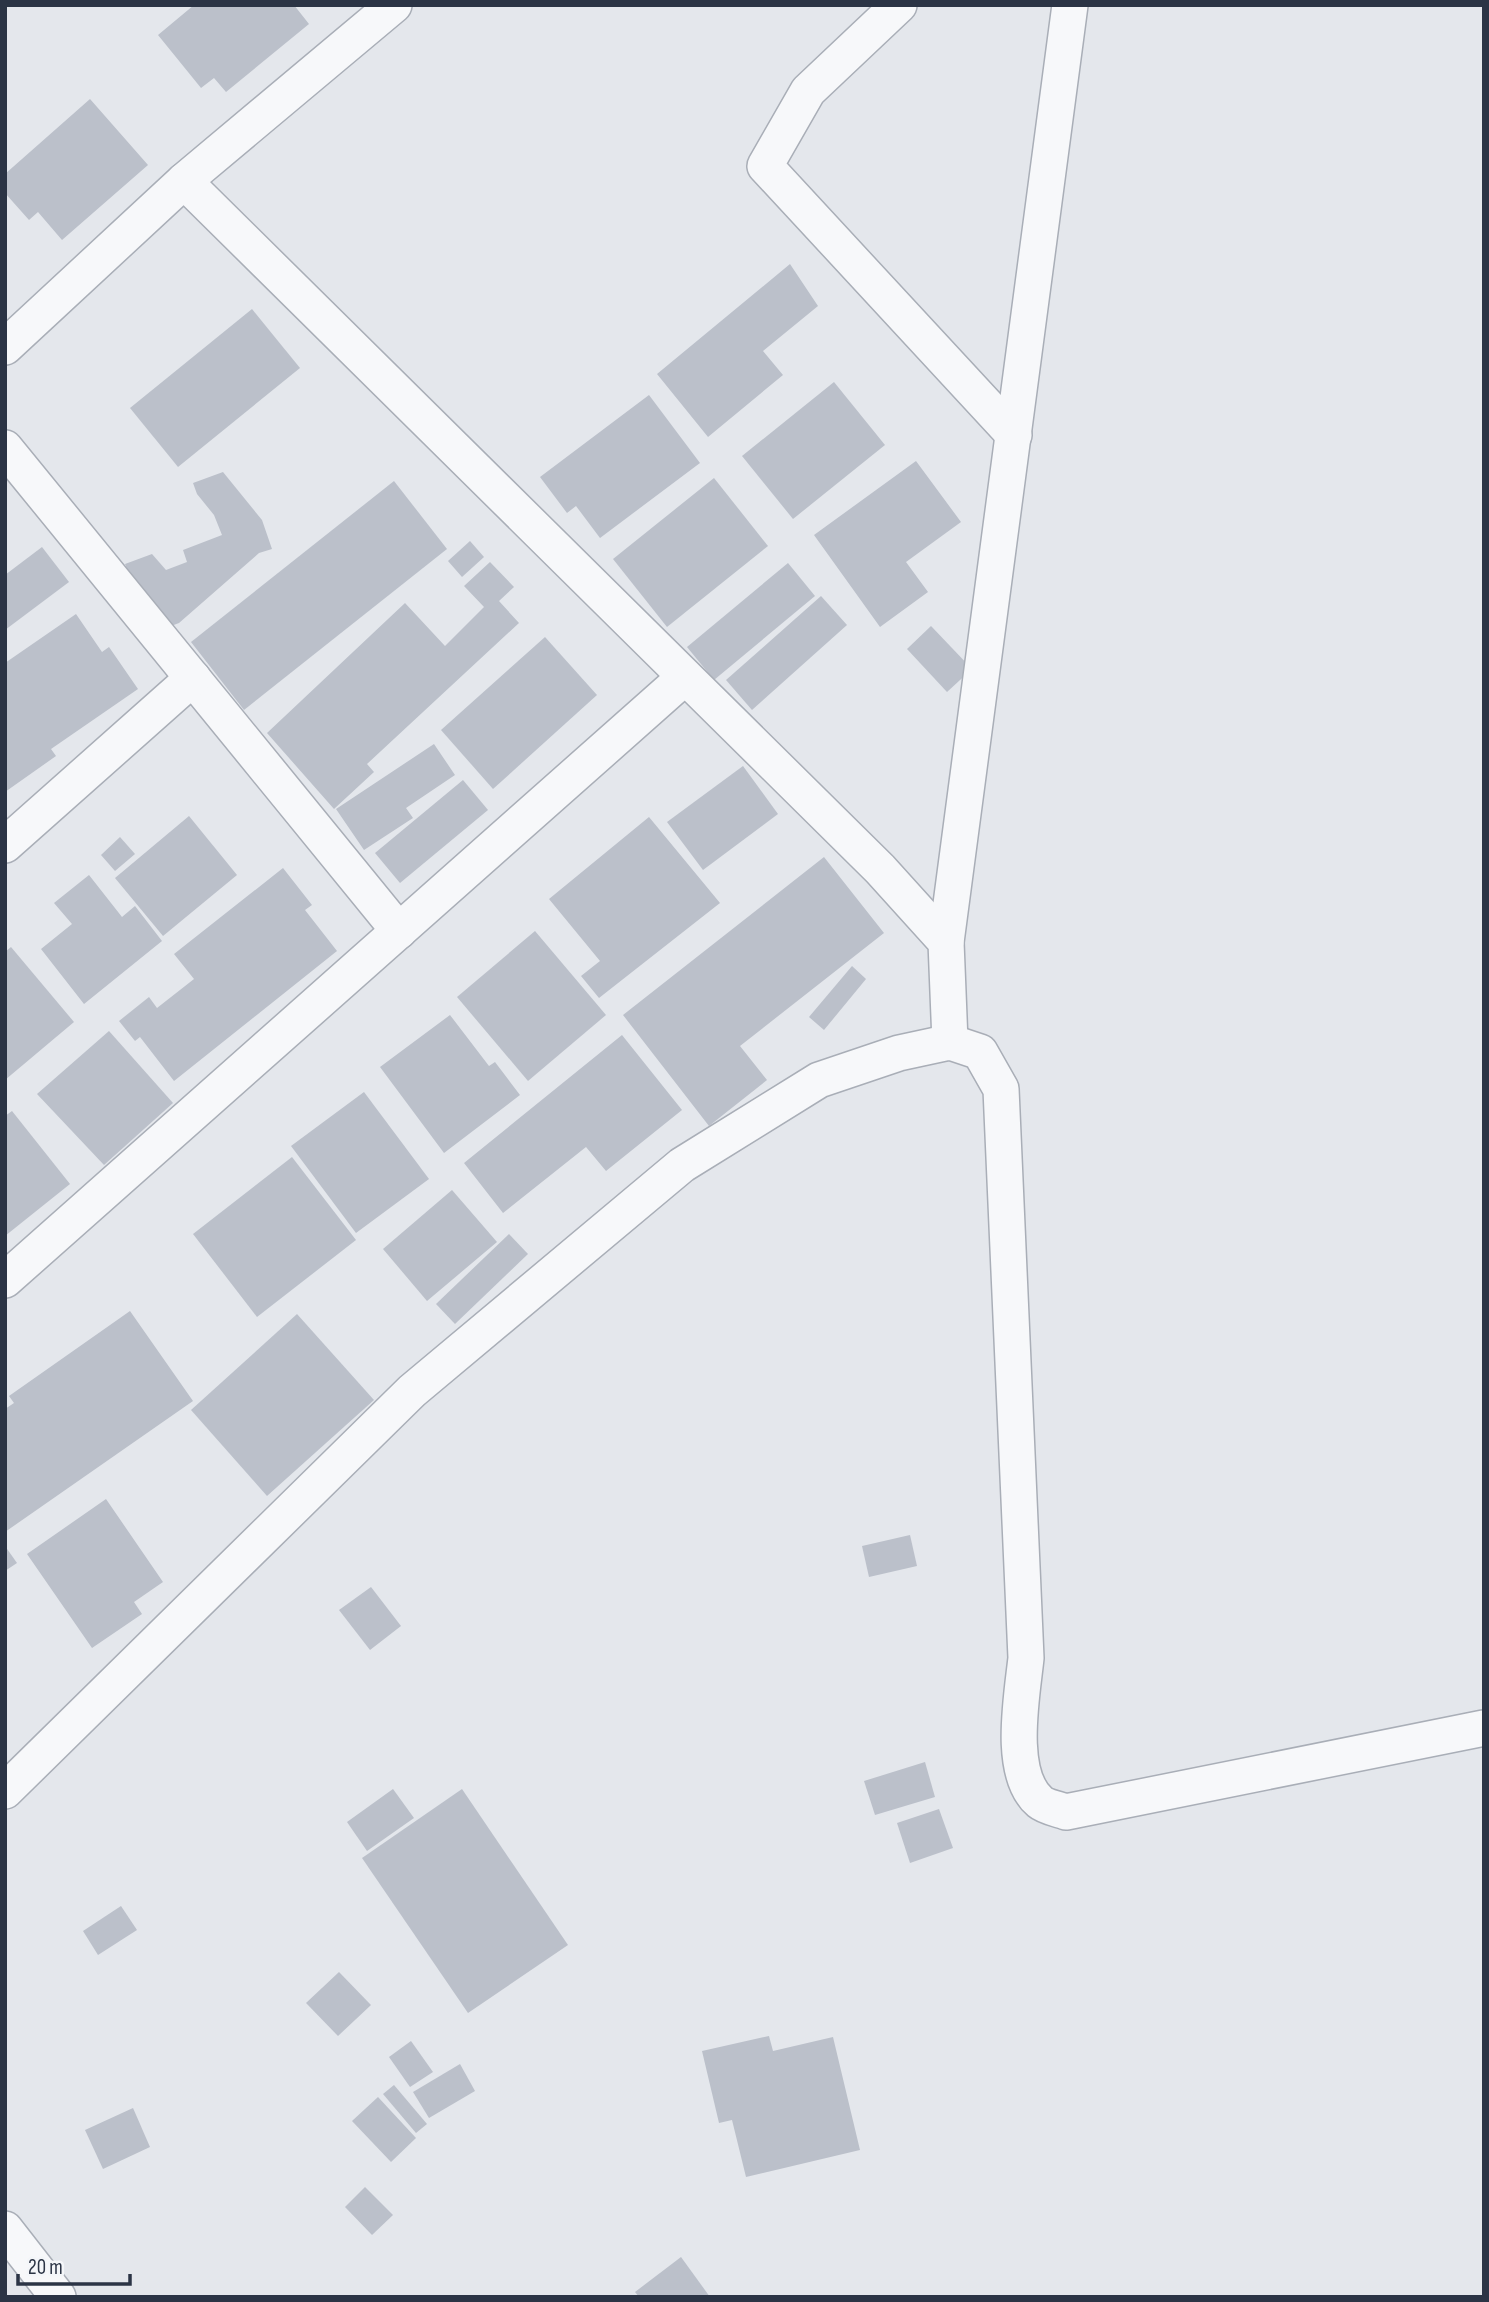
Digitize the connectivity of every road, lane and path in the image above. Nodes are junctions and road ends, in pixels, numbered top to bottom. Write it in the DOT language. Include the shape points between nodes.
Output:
graph roads {
  1 [pos="394,5"];
  2 [pos="899,5"];
  3 [pos="1070,5"];
  4 [pos="184,181"];
  5 [pos="5,347"];
  6 [pos="1014,435"];
  7 [pos="5,447"];
  8 [pos="685,677"];
  9 [pos="193,678"];
  10 [pos="5,845"];
  11 [pos="399,931"];
  12 [pos="946,942"];
  13 [pos="950,1042"];
  14 [pos="5,1280"];
  15 [pos="1484,1728"];
  16 [pos="5,1791"];
  17 [pos="5,2229"];
  18 [pos="58,2297"];
  1 -- 4 [label="street"];
  2 -- 6 [label="street" via="808,91 765,166"];
  3 -- 6 [label="street"];
  4 -- 5 [label="street"];
  4 -- 8 [label="street"];
  6 -- 12 [label="street"];
  7 -- 9 [label="street"];
  8 -- 11 [label="street"];
  8 -- 12 [label="street" via="880,869"];
  9 -- 10 [label="street"];
  9 -- 11 [label="street"];
  11 -- 14 [label="street"];
  12 -- 13 [label="street"];
  13 -- 15 [label="street" via="980,1052 1001,1089 1026,1658 1018,1740 1027,1787 1041,1804 1066,1812"];
  13 -- 16 [label="street" via="899,1053 819,1080 682,1165 412,1391"];
  17 -- 18 [label="street"];
}
